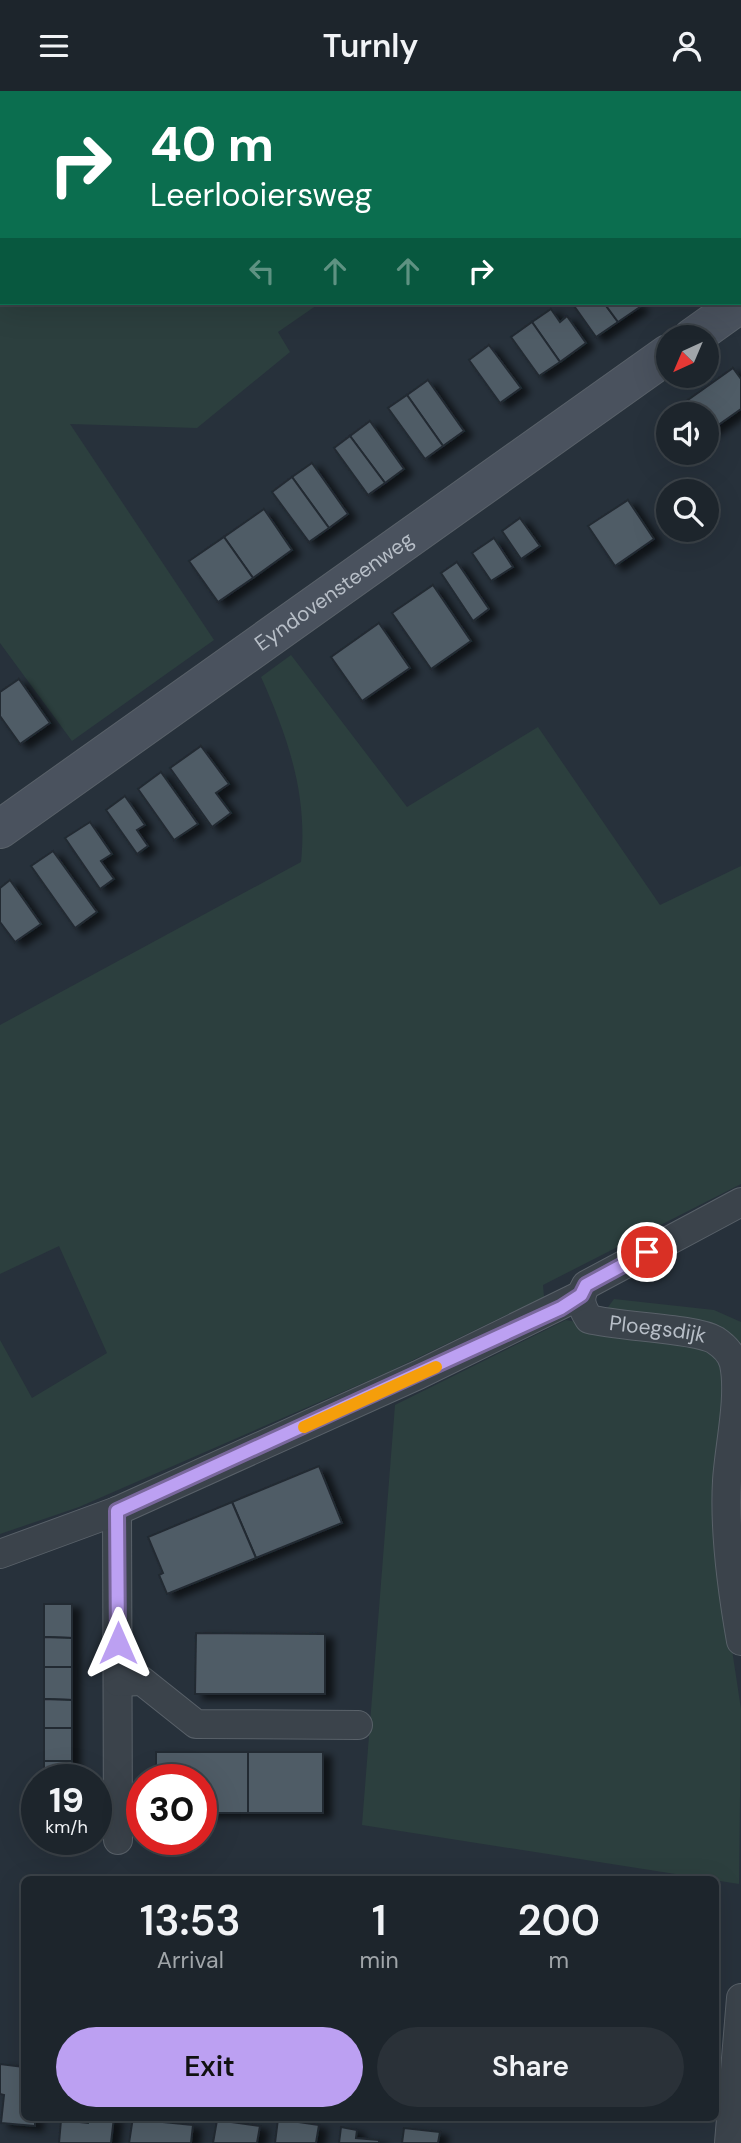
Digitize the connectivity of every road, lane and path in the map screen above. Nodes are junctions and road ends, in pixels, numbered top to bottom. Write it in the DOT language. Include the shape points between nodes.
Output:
graph roads {
  1 [pos="738,305"];
  2 [pos="710,325"];
  3 [pos="656,363"];
  4 [pos="0,829"];
  5 [pos="741,1202"];
  6 [pos="581,1295"];
  7 [pos="117,1511"];
  8 [pos="0,1554"];
  9 [pos="741,1641"];
  10 [pos="118,1682"];
  11 [pos="358,1725"];
  12 [pos="118,1840"];
  13 [pos="741,1997"];
  14 [pos="729,2143"];
  1 -- 2 [label="street"];
  3 -- 4 [label="street, Eyndovensteenweg"];
  5 -- 6 [label="street" via="586,1285"];
  6 -- 7 [label="street" via="418,1375"];
  6 -- 9 [label="street, Ploegsdijk" via="589,1319 701,1334 729,1352 737,1388 727,1510"];
  7 -- 8 [label="street"];
  7 -- 10 [label="street"];
  10 -- 11 [label="street" via="142,1681 195,1724"];
  10 -- 12 [label="street"];
  13 -- 14 [label="street"];
}
